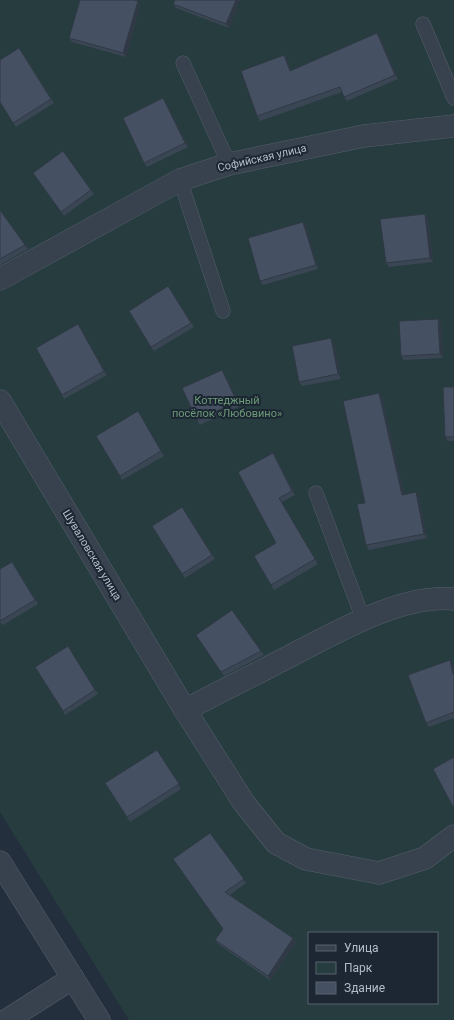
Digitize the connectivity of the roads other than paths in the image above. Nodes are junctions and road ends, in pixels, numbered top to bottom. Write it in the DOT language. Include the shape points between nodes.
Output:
graph roads {
  1 [pos="423,24"];
  2 [pos="183,63"];
  3 [pos="454,98"];
  4 [pos="454,126"];
  5 [pos="229,164"];
  6 [pos="180,180"];
  7 [pos="0,279"];
  8 [pos="223,311"];
  9 [pos="0,401"];
  10 [pos="316,493"];
  11 [pos="454,599"];
  12 [pos="363,619"];
  13 [pos="185,710"];
  14 [pos="454,836"];
  15 [pos="0,862"];
  16 [pos="73,978"];
  17 [pos="7,1020"];
  18 [pos="99,1020"];
  1 -- 3 [label="lane"];
  2 -- 5 [label="lane"];
  4 -- 5 [label="street, Софийская улица" via="364,136"];
  5 -- 6 [label="street, Софийская улица"];
  6 -- 7 [label="street, Софийская улица"];
  6 -- 8 [label="lane"];
  9 -- 13 [label="street, Шуваловская улица"];
  10 -- 12 [label="lane"];
  11 -- 12 [label="street" via="442,598 405,604"];
  12 -- 13 [label="street"];
  13 -- 14 [label="street, Шуваловская улица" via="244,803 271,838 306,859 379,872 424,858"];
  15 -- 16 [label="street"];
  16 -- 17 [label="street"];
  16 -- 18 [label="street"];
}
